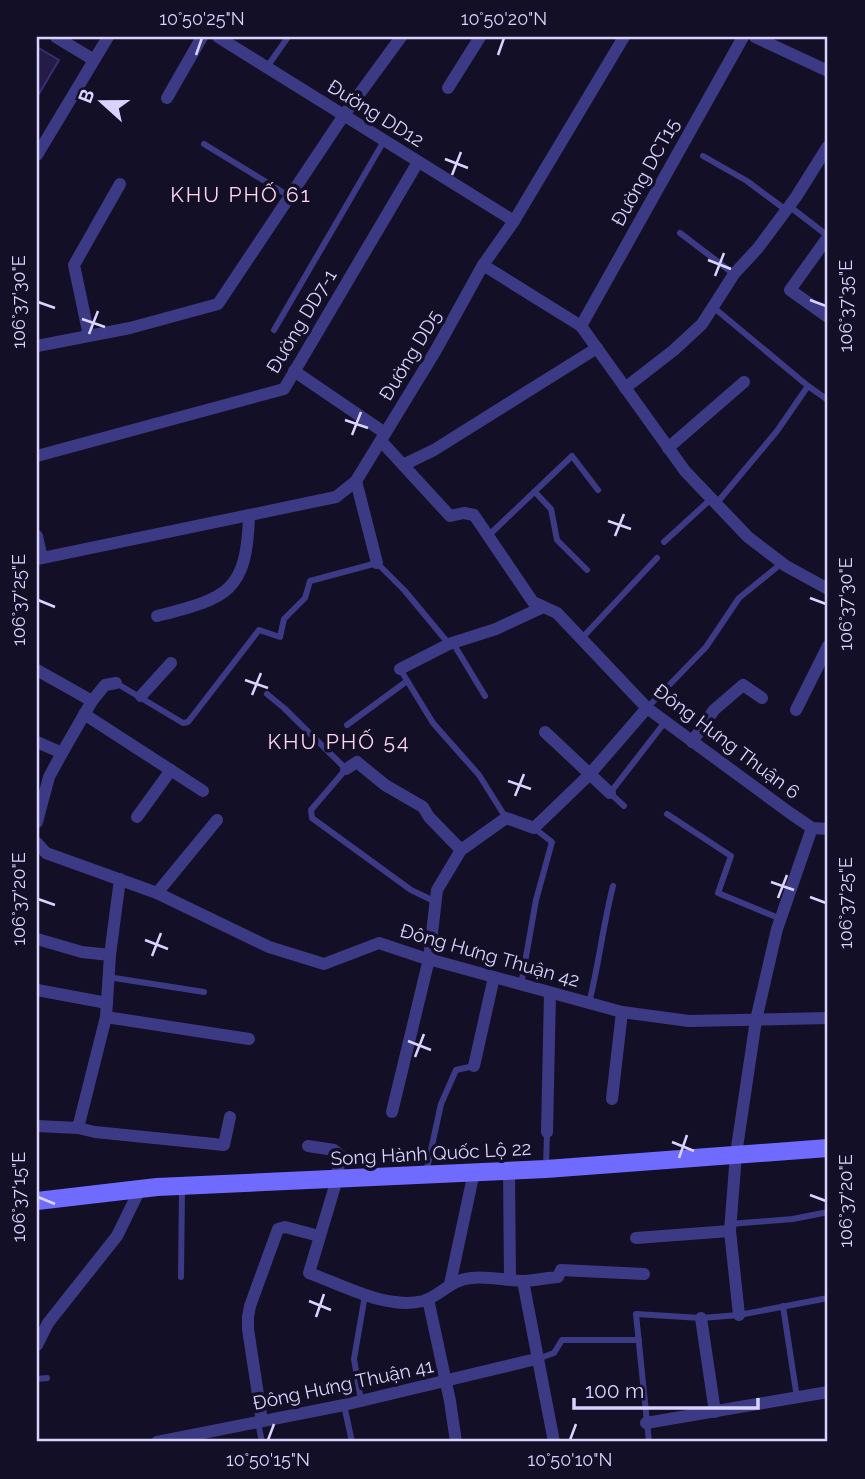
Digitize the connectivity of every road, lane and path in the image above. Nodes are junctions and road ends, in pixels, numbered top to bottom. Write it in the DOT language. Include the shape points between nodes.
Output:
graph roads {
  1 [pos="57,37"];
  2 [pos="108,37"];
  3 [pos="202,37"];
  4 [pos="218,37"];
  5 [pos="288,37"];
  6 [pos="401,37"];
  7 [pos="480,37"];
  8 [pos="624,37"];
  9 [pos="743,37"];
  10 [pos="755,37"];
  11 [pos="94,60"];
  12 [pos="266,68"];
  13 [pos="828,71"];
  14 [pos="448,88"];
  15 [pos="167,98"];
  16 [pos="344,115"];
  17 [pos="384,141"];
  18 [pos="204,144"];
  19 [pos="828,146"];
  20 [pos="37,155"];
  21 [pos="703,156"];
  22 [pos="418,162"];
  23 [pos="120,184"];
  24 [pos="289,196"];
  25 [pos="788,208"];
  26 [pos="514,222"];
  27 [pos="680,233"];
  28 [pos="828,237"];
  29 [pos="484,265"];
  30 [pos="734,274"];
  31 [pos="713,307"];
  32 [pos="828,317"];
  33 [pos="581,326"];
  34 [pos="274,330"];
  35 [pos="89,336"];
  36 [pos="37,346"];
  37 [pos="597,348"];
  38 [pos="294,371"];
  39 [pos="744,382"];
  40 [pos="808,386"];
  41 [pos="625,388"];
  42 [pos="828,400"];
  43 [pos="383,437"];
  44 [pos="668,448"];
  45 [pos="37,456"];
  46 [pos="403,466"];
  47 [pos="356,481"];
  48 [pos="598,490"];
  49 [pos="535,492"];
  50 [pos="713,502"];
  51 [pos="249,515"];
  52 [pos="489,535"];
  53 [pos="37,536"];
  54 [pos="664,542"];
  55 [pos="39,558"];
  56 [pos="657,558"];
  57 [pos="782,563"];
  58 [pos="377,564"];
  59 [pos="587,570"];
  60 [pos="828,589"];
  61 [pos="541,608"];
  62 [pos="157,616"];
  63 [pos="582,638"];
  64 [pos="451,644"];
  65 [pos="828,646"];
  66 [pos="171,663"];
  67 [pos="400,669"];
  68 [pos="37,670"];
  69 [pos="407,681"];
  70 [pos="116,683"];
  71 [pos="267,694"];
  72 [pos="141,695"];
  73 [pos="485,696"];
  74 [pos="762,698"];
  75 [pos="93,701"];
  76 [pos="647,708"];
  77 [pos="796,710"];
  78 [pos="84,714"];
  79 [pos="665,722"];
  80 [pos="348,725"];
  81 [pos="545,732"];
  82 [pos="37,742"];
  83 [pos="692,742"];
  84 [pos="62,753"];
  85 [pos="346,769"];
  86 [pos="171,771"];
  87 [pos="589,775"];
  88 [pos="203,791"];
  89 [pos="610,793"];
  90 [pos="624,806"];
  91 [pos="667,814"];
  92 [pos="137,817"];
  93 [pos="506,818"];
  94 [pos="217,820"];
  95 [pos="37,822"];
  96 [pos="534,828"];
  97 [pos="812,828"];
  98 [pos="828,829"];
  99 [pos="37,843"];
  100 [pos="461,850"];
  101 [pos="120,879"];
  102 [pos="613,886"];
  103 [pos="157,893"];
  104 [pos="436,902"];
  105 [pos="780,919"];
  106 [pos="37,939"];
  107 [pos="110,955"];
  108 [pos="429,959"];
  109 [pos="108,977"];
  110 [pos="494,977"];
  111 [pos="521,985"];
  112 [pos="37,990"];
  113 [pos="204,992"];
  114 [pos="550,993"];
  115 [pos="107,1003"];
  116 [pos="589,1003"];
  117 [pos="622,1012"];
  118 [pos="106,1017"];
  119 [pos="828,1018"];
  120 [pos="756,1020"];
  121 [pos="249,1039"];
  122 [pos="474,1066"];
  123 [pos="612,1099"];
  124 [pos="392,1112"];
  125 [pos="230,1117"];
  126 [pos="37,1126"];
  127 [pos="78,1128"];
  128 [pos="547,1132"];
  129 [pos="308,1146"];
  130 [pos="828,1148"];
  131 [pos="736,1154"];
  132 [pos="546,1169"];
  133 [pos="509,1171"];
  134 [pos="474,1172"];
  135 [pos="425,1175"];
  136 [pos="337,1179"];
  137 [pos="182,1186"];
  138 [pos="140,1189"];
  139 [pos="37,1202"];
  140 [pos="828,1213"];
  141 [pos="730,1228"];
  142 [pos="319,1236"];
  143 [pos="636,1238"];
  144 [pos="644,1274"];
  145 [pos="181,1277"];
  146 [pos="516,1280"];
  147 [pos="450,1284"];
  148 [pos="365,1293"];
  149 [pos="828,1298"];
  150 [pos="428,1299"];
  151 [pos="783,1306"];
  152 [pos="739,1314"];
  153 [pos="701,1318"];
  154 [pos="42,1321"];
  155 [pos="639,1340"];
  156 [pos="37,1345"];
  157 [pos="536,1359"];
  158 [pos="47,1378"];
  159 [pos="37,1379"];
  160 [pos="446,1381"];
  161 [pos="828,1392"];
  162 [pos="797,1399"];
  163 [pos="361,1401"];
  164 [pos="344,1405"];
  165 [pos="715,1412"];
  166 [pos="260,1422"];
  167 [pos="646,1423"];
  168 [pos="164,1441"];
  169 [pos="262,1442"];
  170 [pos="352,1442"];
  171 [pos="456,1442"];
  172 [pos="554,1442"];
  173 [pos="649,1442"];
  1 -- 11 [label="street"];
  2 -- 11 [label="street"];
  3 -- 15 [label="street"];
  4 -- 12 [label="street, Đường DD12"];
  5 -- 12 [label="lane"];
  6 -- 16 [label="street"];
  7 -- 14 [label="street"];
  8 -- 26 [label="street, Đường DD5"];
  9 -- 33 [label="street, Đường DCT15"];
  10 -- 13 [label="street"];
  11 -- 20 [label="street"];
  12 -- 16 [label="street, Đường DD12"];
  16 -- 17 [label="street, Đường DD12"];
  16 -- 24 [label="street"];
  17 -- 22 [label="street, Đường DD12"];
  17 -- 34 [label="lane"];
  18 -- 24 [label="lane"];
  19 -- 25 [label="street"];
  21 -- 25 [label="lane"];
  22 -- 26 [label="street, Đường DD12"];
  22 -- 38 [label="street, Đường DD7-1"];
  23 -- 35 [label="street" via="74,265"];
  24 -- 35 [label="street" via="218,304"];
  25 -- 28 [label="lane"];
  25 -- 30 [label="street"];
  26 -- 29 [label="street, Đường DD5"];
  27 -- 30 [label="lane"];
  28 -- 32 [label="street" via="790,290"];
  29 -- 33 [label="street"];
  29 -- 43 [label="street, Đường DD5"];
  30 -- 31 [label="street"];
  31 -- 40 [label="lane"];
  31 -- 41 [label="street" via="674,350"];
  33 -- 37 [label="street"];
  35 -- 36 [label="street"];
  37 -- 41 [label="street"];
  37 -- 46 [label="street"];
  38 -- 43 [label="street, Đông Hưng Thuận 6"];
  38 -- 45 [label="street, Đường DD7-1" via="284,389"];
  39 -- 44 [label="street"];
  40 -- 42 [label="lane"];
  40 -- 50 [label="lane" via="777,431"];
  41 -- 44 [label="street"];
  43 -- 46 [label="street, Đông Hưng Thuận 6"];
  43 -- 47 [label="street, Đường DD5"];
  44 -- 50 [label="street"];
  46 -- 52 [label="street, Đông Hưng Thuận 6" via="450,516 474,515"];
  47 -- 51 [label="street, Đường DD5" via="336,497"];
  47 -- 58 [label="street"];
  48 -- 49 [label="lane" via="572,456"];
  49 -- 52 [label="lane"];
  49 -- 59 [label="lane" via="551,509 557,540"];
  50 -- 54 [label="lane"];
  50 -- 57 [label="street"];
  51 -- 55 [label="street, Đường DD5"];
  51 -- 62 [label="street" via="249,542 232,587 200,605"];
  52 -- 61 [label="street, Đông Hưng Thuận 6" via="530,599"];
  53 -- 55 [label="street"];
  56 -- 63 [label="lane"];
  57 -- 60 [label="street"];
  57 -- 76 [label="lane" via="739,598 706,647"];
  58 -- 64 [label="lane"];
  58 -- 72 [label="lane" via="310,581 305,598 284,619 280,637 259,630 188,722"];
  61 -- 63 [label="street, Đông Hưng Thuận 6" via="557,613"];
  61 -- 64 [label="street"];
  63 -- 76 [label="street, Đông Hưng Thuận 6"];
  64 -- 67 [label="street"];
  64 -- 73 [label="lane"];
  65 -- 77 [label="street"];
  66 -- 72 [label="street"];
  67 -- 69 [label="lane"];
  68 -- 75 [label="street"];
  69 -- 80 [label="lane"];
  69 -- 93 [label="lane" via="433,723 479,775"];
  70 -- 72 [label="lane"];
  70 -- 75 [label="street" via="105,685"];
  71 -- 85 [label="lane"];
  74 -- 83 [label="street" via="743,685 714,710"];
  75 -- 78 [label="street"];
  76 -- 79 [label="street, Đông Hưng Thuận 6"];
  76 -- 87 [label="street"];
  78 -- 84 [label="street"];
  78 -- 86 [label="street"];
  79 -- 83 [label="street, Đông Hưng Thuận 6"];
  79 -- 89 [label="lane"];
  81 -- 87 [label="street"];
  82 -- 84 [label="street"];
  83 -- 97 [label="street, Đông Hưng Thuận 6"];
  84 -- 95 [label="street" via="49,777"];
  85 -- 100 [label="street" via="356,762 421,806"];
  85 -- 104 [label="lane" via="311,810 312,817 411,890"];
  86 -- 88 [label="street"];
  86 -- 92 [label="street"];
  87 -- 89 [label="street"];
  87 -- 96 [label="street"];
  89 -- 90 [label="lane"];
  91 -- 105 [label="lane" via="731,856 718,892"];
  93 -- 96 [label="street"];
  93 -- 100 [label="street"];
  94 -- 103 [label="street"];
  96 -- 111 [label="lane" via="552,842"];
  97 -- 98 [label="street"];
  97 -- 105 [label="street"];
  99 -- 101 [label="street, Đông Hưng Thuận 42" via="46,853"];
  100 -- 104 [label="street" via="437,890"];
  101 -- 103 [label="street, Đông Hưng Thuận 42"];
  101 -- 107 [label="street"];
  102 -- 116 [label="lane"];
  103 -- 108 [label="street, Đông Hưng Thuận 42" via="269,947 324,964 379,943"];
  104 -- 108 [label="street"];
  105 -- 120 [label="street"];
  106 -- 107 [label="street"];
  107 -- 109 [label="street"];
  108 -- 110 [label="street, Đông Hưng Thuận 42"];
  108 -- 124 [label="street"];
  109 -- 113 [label="lane"];
  109 -- 115 [label="street"];
  110 -- 111 [label="street, Đông Hưng Thuận 42"];
  110 -- 122 [label="street"];
  111 -- 114 [label="street, Đông Hưng Thuận 42"];
  112 -- 115 [label="street"];
  114 -- 116 [label="street, Đông Hưng Thuận 42"];
  114 -- 128 [label="street"];
  115 -- 118 [label="street"];
  116 -- 117 [label="street, Đông Hưng Thuận 42"];
  117 -- 120 [label="street, Đông Hưng Thuận 42" via="689,1021"];
  117 -- 123 [label="street"];
  118 -- 121 [label="street"];
  118 -- 127 [label="street"];
  119 -- 120 [label="street, Đông Hưng Thuận 42"];
  120 -- 131 [label="street"];
  122 -- 135 [label="lane" via="456,1070 441,1104"];
  125 -- 127 [label="street" via="223,1145"];
  126 -- 127 [label="street"];
  128 -- 132 [label="lane"];
  129 -- 136 [label="street" via="340,1155"];
  130 -- 131 [label="street, Song Hành Quốc Lộ 22"];
  131 -- 132 [label="street, Song Hành Quốc Lộ 22"];
  131 -- 141 [label="street"];
  132 -- 133 [label="street, Song Hành Quốc Lộ 22"];
  133 -- 134 [label="street, Song Hành Quốc Lộ 22"];
  133 -- 146 [label="street"];
  134 -- 135 [label="street, Song Hành Quốc Lộ 22"];
  134 -- 147 [label="street"];
  135 -- 136 [label="street, Song Hành Quốc Lộ 22"];
  136 -- 137 [label="street, Song Hành Quốc Lộ 22"];
  136 -- 142 [label="street"];
  137 -- 138 [label="street, Song Hành Quốc Lộ 22"];
  137 -- 145 [label="lane"];
  138 -- 139 [label="street, Song Hành Quốc Lộ 22"];
  138 -- 154 [label="street" via="117,1236"];
  140 -- 141 [label="lane"];
  141 -- 143 [label="street"];
  141 -- 152 [label="street"];
  142 -- 148 [label="street" via="309,1273"];
  142 -- 166 [label="street" via="278,1229 250,1306 248,1329"];
  144 -- 146 [label="street" via="561,1270 558,1278"];
  146 -- 147 [label="street" via="470,1278"];
  146 -- 157 [label="street"];
  147 -- 150 [label="street"];
  148 -- 150 [label="street" via="400,1302"];
  148 -- 163 [label="lane" via="354,1359"];
  149 -- 151 [label="lane"];
  150 -- 160 [label="street"];
  151 -- 152 [label="lane"];
  151 -- 162 [label="lane"];
  152 -- 153 [label="lane"];
  153 -- 155 [label="lane" via="636,1314"];
  153 -- 165 [label="street"];
  154 -- 156 [label="street"];
  155 -- 157 [label="lane" via="562,1340 554,1353"];
  155 -- 167 [label="lane"];
  157 -- 160 [label="street, Đông Hưng Thuận 41"];
  157 -- 172 [label="street"];
  158 -- 159 [label="lane"];
  160 -- 163 [label="street, Đông Hưng Thuận 41"];
  160 -- 171 [label="street"];
  161 -- 162 [label="street"];
  162 -- 165 [label="street"];
  163 -- 164 [label="street, Đông Hưng Thuận 41"];
  164 -- 166 [label="street, Đông Hưng Thuận 41"];
  164 -- 170 [label="lane"];
  165 -- 167 [label="street"];
  166 -- 168 [label="street, Đông Hưng Thuận 41"];
  166 -- 169 [label="lane"];
  167 -- 173 [label="lane"];
}
